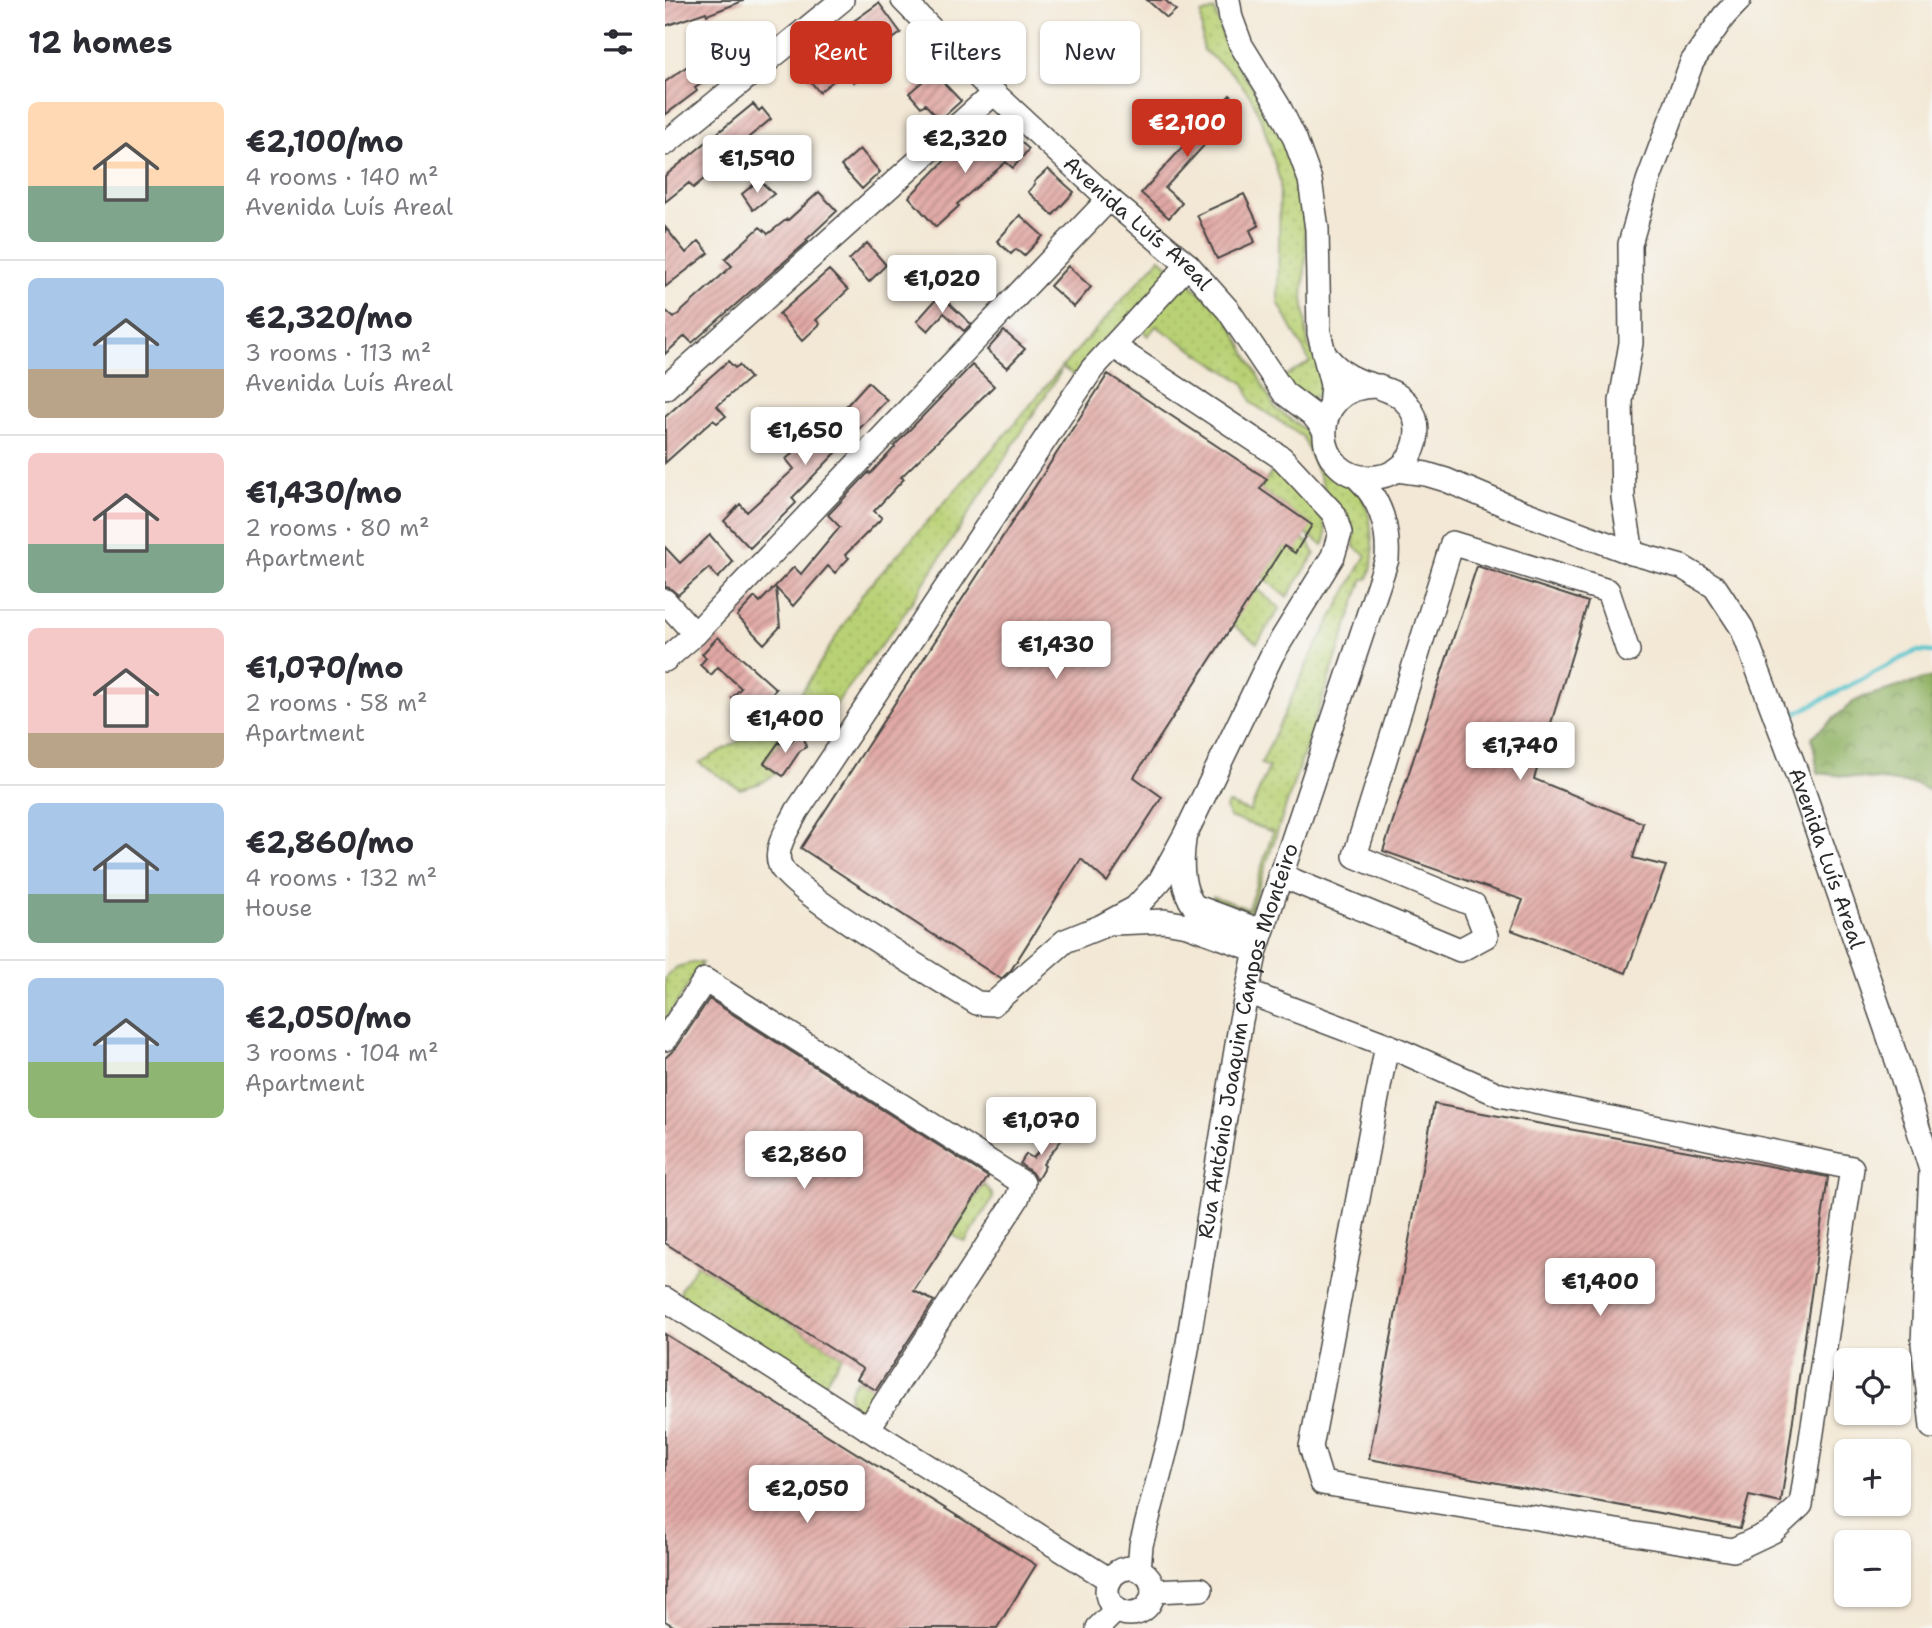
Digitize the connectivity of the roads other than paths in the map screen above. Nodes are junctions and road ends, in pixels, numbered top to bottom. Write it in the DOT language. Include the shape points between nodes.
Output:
graph roads {
  1 [pos="842,0"];
  2 [pos="903,0"];
  3 [pos="1228,0"];
  4 [pos="1739,0"];
  5 [pos="994,93"];
  6 [pos="665,144"];
  7 [pos="1109,199"];
  8 [pos="1188,265"];
  9 [pos="1113,346"];
  10 [pos="1324,353"];
  11 [pos="1379,386"];
  12 [pos="665,388"];
  13 [pos="1327,419"];
  14 [pos="1417,429"];
  15 [pos="1395,471"];
  16 [pos="1357,477"];
  17 [pos="1446,480"];
  18 [pos="1383,520"];
  19 [pos="1632,553"];
  20 [pos="665,601"];
  21 [pos="695,634"];
  22 [pos="1628,651"];
  23 [pos="665,660"];
  24 [pos="1185,835"];
  25 [pos="1280,875"];
  26 [pos="1107,924"];
  27 [pos="1259,941"];
  28 [pos="1247,992"];
  29 [pos="665,1039"];
  30 [pos="1387,1045"];
  31 [pos="665,1298"];
  32 [pos="1932,1427"];
  33 [pos="867,1429"];
  34 [pos="1139,1570"];
  35 [pos="1110,1580"];
  36 [pos="1201,1588"];
  37 [pos="1153,1591"];
  38 [pos="1116,1610"];
  39 [pos="1098,1628"];
  1 -- 6 [label="street"];
  2 -- 5 [label="street, Avenida Luís Areal"];
  3 -- 10 [label="street" via="1241,45 1278,105 1310,180"];
  4 -- 19 [label="street" via="1692,62 1630,244 1631,343 1621,401 1623,498"];
  5 -- 7 [label="street, Avenida Luís Areal"];
  5 -- 12 [label="street"];
  7 -- 8 [label="street, Avenida Luís Areal"];
  7 -- 21 [label="street"];
  8 -- 9 [label="street"];
  8 -- 13 [label="street, Avenida Luís Areal" via="1228,310 1284,393"];
  9 -- 24 [label="street" via="1282,458 1334,514 1340,533 1333,556 1272,656"];
  9 -- 26 [label="street" via="1092,369 797,811 779,848 780,866 792,879 977,1003 993,1004 1065,941"];
  10 -- 11 [label="street" via="1348,376"];
  10 -- 13 [label="street" via="1332,385"];
  11 -- 13 [label="street" via="1364,386 1339,397"];
  11 -- 14 [label="street" via="1405,401"];
  13 -- 16 [label="street" via="1325,444 1332,459"];
  14 -- 15 [label="street" via="1412,452"];
  14 -- 17 [label="street, Avenida Luís Areal" via="1430,466"];
  15 -- 16 [label="street" via="1381,477"];
  15 -- 17 [label="street, Avenida Luís Areal"];
  15 -- 18 [label="street, Rua António Joaquim Campos Monteiro"];
  16 -- 18 [label="street, Rua António Joaquim Campos Monteiro" via="1375,497"];
  17 -- 19 [label="street, Avenida Luís Areal"];
  18 -- 25 [label="street, Rua António Joaquim Campos Monteiro" via="1388,548 1384,571"];
  19 -- 32 [label="street, Avenida Luís Areal" via="1682,567 1715,587 1742,628 1899,1066 1931,1170 1923,1343"];
  20 -- 21 [label="street"];
  21 -- 23 [label="street"];
  22 -- 25 [label="street" via="1608,591 1452,543 1355,856 1474,905 1486,936 1460,950"];
  24 -- 26 [label="street" via="1160,881 1135,908"];
  24 -- 27 [label="street" via="1182,864 1188,898 1194,906"];
  25 -- 27 [label="street, Rua António Joaquim Campos Monteiro"];
  26 -- 27 [label="street" via="1164,921"];
  27 -- 28 [label="street, Rua António Joaquim Campos Monteiro"];
  28 -- 30 [label="street"];
  28 -- 34 [label="street, Rua António Joaquim Campos Monteiro" via="1186,1355"];
  29 -- 33 [label="street" via="705,980 1023,1183 1017,1199"];
  30 -- 30 [label="street" via="1311,1447 1322,1483 1733,1550 1773,1531 1801,1505 1852,1168 1500,1095"];
  31 -- 33 [label="street"];
  33 -- 35 [label="street"];
  34 -- 35 [label="street" via="1128,1568"];
  34 -- 37 [label="street" via="1148,1576"];
  35 -- 38 [label="street" via="1109,1601"];
  36 -- 37 [label="street"];
  37 -- 38 [label="street" via="1147,1607 1137,1613"];
  38 -- 39 [label="street"];
}
